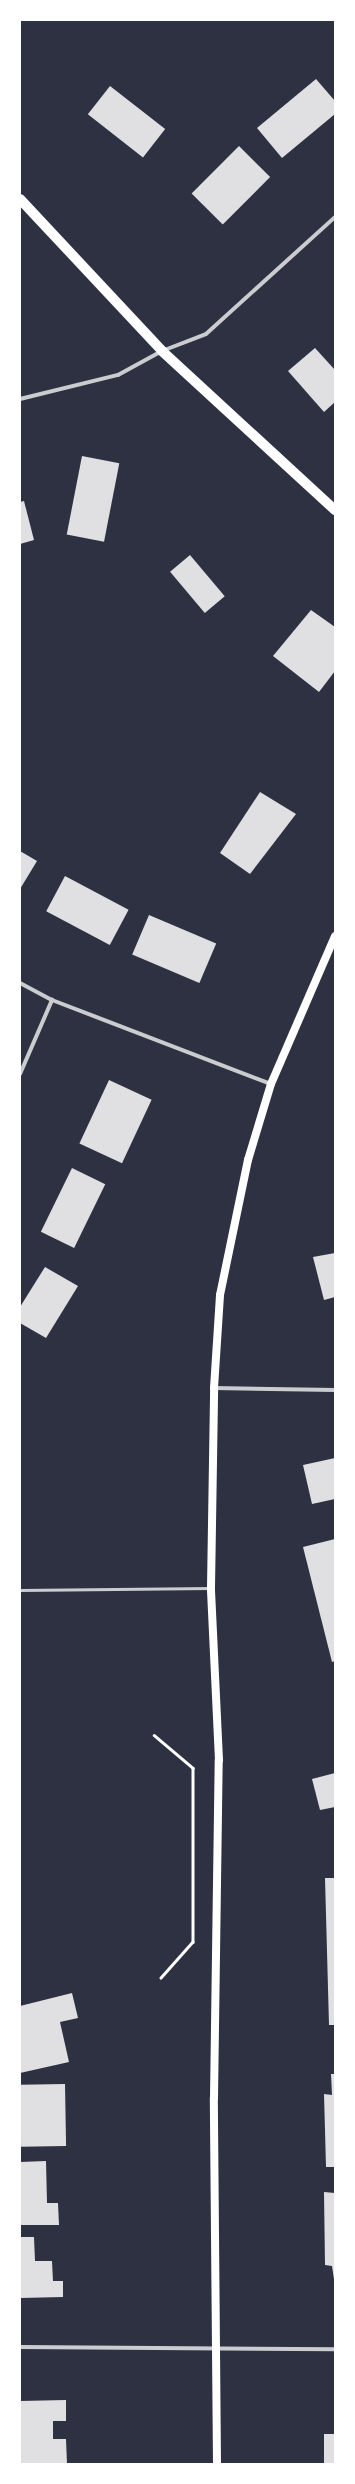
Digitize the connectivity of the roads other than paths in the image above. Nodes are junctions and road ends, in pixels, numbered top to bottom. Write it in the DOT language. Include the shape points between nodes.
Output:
graph roads {
  1 [pos="20,199"];
  2 [pos="335,217"];
  3 [pos="162,351"];
  4 [pos="20,399"];
  5 [pos="335,510"];
  6 [pos="335,936"];
  7 [pos="20,982"];
  8 [pos="52,1000"];
  9 [pos="20,1074"];
  10 [pos="271,1084"];
  11 [pos="214,1388"];
  12 [pos="335,1390"];
  13 [pos="211,1588"];
  14 [pos="20,1590"];
  15 [pos="20,2347"];
  16 [pos="218,2348"];
  17 [pos="335,2349"];
  18 [pos="217,2464"];
  1 -- 3 [label="main road"];
  2 -- 3 [label="street" via="206,334"];
  3 -- 4 [label="street" via="118,375"];
  3 -- 5 [label="main road"];
  6 -- 10 [label="main road"];
  7 -- 8 [label="street"];
  8 -- 9 [label="street"];
  8 -- 10 [label="street"];
  10 -- 11 [label="main road" via="248,1160 220,1295"];
  11 -- 12 [label="street"];
  11 -- 13 [label="main road"];
  13 -- 14 [label="lane"];
  13 -- 16 [label="main road" via="219,1760 214,2098"];
  15 -- 16 [label="street"];
  16 -- 17 [label="street"];
  16 -- 18 [label="main road"];
}
